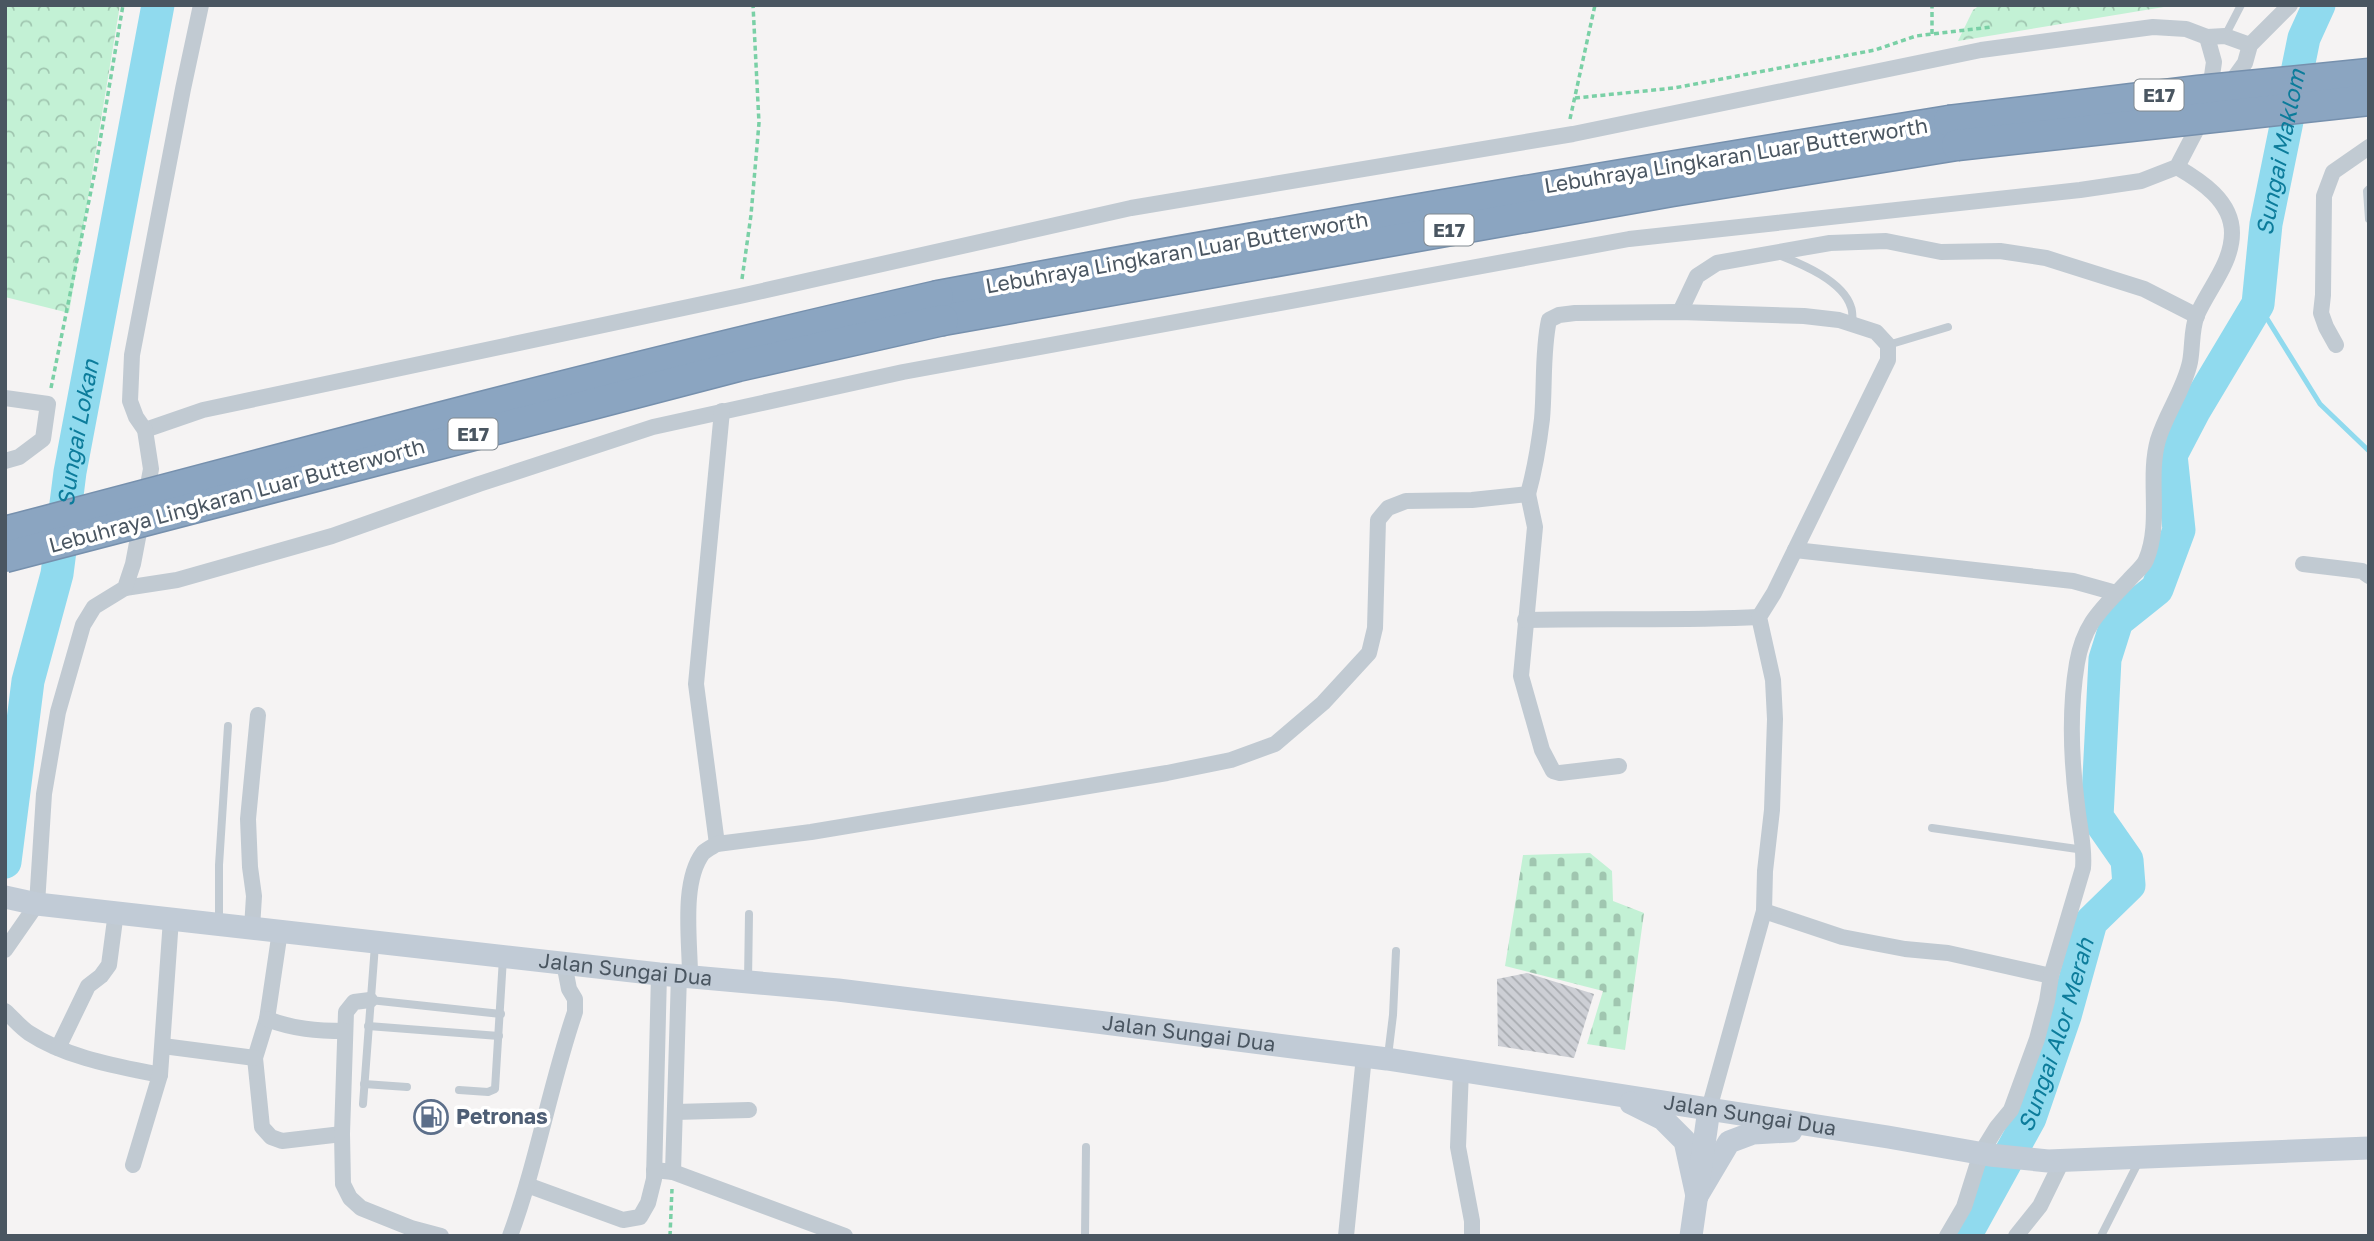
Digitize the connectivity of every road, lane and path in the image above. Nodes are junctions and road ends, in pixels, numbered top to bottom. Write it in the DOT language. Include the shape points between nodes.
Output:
graph roads {
  1 [pos="123,5"];
  2 [pos="201,5"];
  3 [pos="753,5"];
  4 [pos="1595,5"];
  5 [pos="1933,5"];
  6 [pos="2241,5"];
  7 [pos="2290,5"];
  8 [pos="1991,27"];
  9 [pos="1932,34"];
  10 [pos="2225,36"];
  11 [pos="2207,37"];
  12 [pos="2250,45"];
  13 [pos="2369,74"];
  14 [pos="1574,98"];
  15 [pos="2369,100"];
  16 [pos="2209,104"];
  17 [pos="1953,133"];
  18 [pos="1573,134"];
  19 [pos="2369,146"];
  20 [pos="2177,167"];
  21 [pos="2369,189"];
  22 [pos="2369,219"];
  23 [pos="1775,254"];
  24 [pos="740,296"];
  25 [pos="940,308"];
  26 [pos="1680,313"];
  27 [pos="2197,316"];
  28 [pos="1853,324"];
  29 [pos="1948,327"];
  30 [pos="1888,345"];
  31 [pos="2336,345"];
  32 [pos="5,398"];
  33 [pos="48,404"];
  34 [pos="722,411"];
  35 [pos="145,430"];
  36 [pos="5,461"];
  37 [pos="1528,494"];
  38 [pos="5,532"];
  39 [pos="1795,550"];
  40 [pos="5,557"];
  41 [pos="2303,564"];
  42 [pos="2369,576"];
  43 [pos="125,588"];
  44 [pos="2116,593"];
  45 [pos="1759,617"];
  46 [pos="1525,620"];
  47 [pos="258,715"];
  48 [pos="228,726"];
  49 [pos="1619,766"];
  50 [pos="1932,828"];
  51 [pos="717,844"];
  52 [pos="2084,850"];
  53 [pos="5,897"];
  54 [pos="37,904"];
  55 [pos="1764,911"];
  56 [pos="116,912"];
  57 [pos="749,914"];
  58 [pos="172,919"];
  59 [pos="219,924"];
  60 [pos="252,928"];
  61 [pos="281,931"];
  62 [pos="375,942"];
  63 [pos="5,950"];
  64 [pos="1396,951"];
  65 [pos="503,957"];
  66 [pos="565,963"];
  67 [pos="676,975"];
  68 [pos="2051,975"];
  69 [pos="748,981"];
  70 [pos="370,1000"];
  71 [pos="5,1010"];
  72 [pos="500,1014"];
  73 [pos="267,1019"];
  74 [pos="368,1026"];
  75 [pos="345,1031"];
  76 [pos="499,1036"];
  77 [pos="163,1046"];
  78 [pos="58,1048"];
  79 [pos="1364,1056"];
  80 [pos="255,1058"];
  81 [pos="1387,1059"];
  82 [pos="1461,1070"];
  83 [pos="160,1075"];
  84 [pos="364,1084"];
  85 [pos="407,1087"];
  86 [pos="459,1090"];
  87 [pos="1612,1094"];
  88 [pos="363,1104"];
  89 [pos="1709,1109"];
  90 [pos="749,1110"];
  91 [pos="675,1112"];
  92 [pos="1827,1127"];
  93 [pos="342,1134"];
  94 [pos="1086,1147"];
  95 [pos="2369,1147"];
  96 [pos="1986,1154"];
  97 [pos="2140,1158"];
  98 [pos="2055,1161"];
  99 [pos="134,1165"];
  100 [pos="654,1170"];
  101 [pos="673,1172"];
  102 [pos="527,1185"];
  103 [pos="1697,1196"];
  104 [pos="441,1236"];
  105 [pos="510,1236"];
  106 [pos="670,1236"];
  107 [pos="845,1236"];
  108 [pos="1084,1236"];
  109 [pos="1346,1236"];
  110 [pos="1472,1236"];
  111 [pos="1690,1236"];
  112 [pos="1947,1236"];
  113 [pos="2016,1236"];
  114 [pos="2101,1236"];
  1 -- 33 [label="path"];
  2 -- 35 [label="street" via="131,355 130,401"];
  3 -- 24 [label="path" via="758,123"];
  4 -- 14 [label="path"];
  5 -- 9 [label="path"];
  6 -- 10 [label="lane"];
  7 -- 12 [label="street"];
  8 -- 9 [label="path"];
  9 -- 14 [label="path" via="1875,50 1674,88"];
  10 -- 11 [label="street"];
  10 -- 12 [label="street"];
  11 -- 16 [label="street" via="2214,62"];
  11 -- 18 [label="street" via="2186,29 2152,27 1981,50"];
  12 -- 16 [label="street" via="2232,84"];
  13 -- 17 [label="highway, Lebuhraya Lingkaran Luar Butterworth / E17, bridge" via="2198,91"];
  14 -- 18 [label="path"];
  15 -- 17 [label="highway, Lebuhraya Lingkaran Luar Butterworth / E17, bridge"];
  16 -- 20 [label="street"];
  17 -- 25 [label="highway, Lebuhraya Lingkaran Luar Butterworth / E17" via="1670,166 1149,256"];
  18 -- 24 [label="street" via="1131,208"];
  19 -- 31 [label="street" via="2333,172 2324,196 2321,313"];
  20 -- 27 [label="street" via="2219,198 2232,231 2220,273"];
  20 -- 34 [label="street" via="2141,181 2080,190 1629,239 951,363"];
  21 -- 22 [label="lane"];
  23 -- 26 [label="street" via="1717,263 1697,276"];
  23 -- 27 [label="street" via="1830,243 1886,240 1941,252 2000,251 2079,267 2144,289"];
  23 -- 28 [label="lane" via="1809,267 1839,289 1851,306"];
  24 -- 35 [label="street" via="203,410"];
  25 -- 38 [label="highway, Lebuhraya Lingkaran Luar Butterworth / E17, bridge" via="734,342"];
  25 -- 40 [label="highway, Lebuhraya Lingkaran Luar Butterworth / E17, bridge" via="738,366"];
  26 -- 28 [label="street" via="1804,316"];
  26 -- 37 [label="street" via="1575,313 1549,320 1542,419"];
  27 -- 44 [label="street" via="2190,360 2153,464 2154,531 2145,562"];
  28 -- 30 [label="street" via="1876,332"];
  29 -- 30 [label="lane"];
  30 -- 39 [label="street" via="1888,360 1878,383"];
  32 -- 33 [label="street"];
  33 -- 36 [label="street" via="43,439 19,457"];
  34 -- 43 [label="street" via="653,427 332,536 177,580"];
  34 -- 51 [label="street" via="696,684"];
  35 -- 43 [label="street" via="151,470"];
  37 -- 46 [label="street" via="1535,527"];
  37 -- 51 [label="street" via="1406,501 1388,508 1378,520 1375,628 1369,653 1323,703 1275,744 1231,760 1167,772"];
  39 -- 44 [label="street" via="2073,581"];
  39 -- 45 [label="street"];
  41 -- 42 [label="street" via="2362,571"];
  43 -- 54 [label="street" via="94,607 83,625 58,712 44,793"];
  44 -- 52 [label="street" via="2086,629 2077,662 2072,755"];
  45 -- 46 [label="street"];
  45 -- 55 [label="street" via="1773,680 1775,719"];
  46 -- 49 [label="street" via="1521,676 1549,765 1560,774"];
  47 -- 60 [label="street" via="248,819"];
  48 -- 59 [label="lane"];
  50 -- 52 [label="lane"];
  51 -- 67 [label="street" via="705,851 694,870"];
  52 -- 68 [label="street" via="2083,868"];
  53 -- 54 [label="main road, Jalan Sungai Dua"];
  54 -- 56 [label="main road, Jalan Sungai Dua"];
  54 -- 63 [label="street"];
  55 -- 68 [label="street" via="1842,937"];
  55 -- 89 [label="street"];
  56 -- 58 [label="main road, Jalan Sungai Dua"];
  56 -- 78 [label="street" via="108,965 88,986"];
  57 -- 69 [label="lane"];
  58 -- 59 [label="main road, Jalan Sungai Dua"];
  58 -- 77 [label="street"];
  59 -- 60 [label="main road, Jalan Sungai Dua"];
  60 -- 61 [label="main road, Jalan Sungai Dua"];
  61 -- 62 [label="main road, Jalan Sungai Dua"];
  61 -- 73 [label="street"];
  62 -- 65 [label="main road, Jalan Sungai Dua"];
  62 -- 70 [label="lane"];
  64 -- 81 [label="lane"];
  65 -- 66 [label="main road, Jalan Sungai Dua"];
  65 -- 72 [label="lane"];
  66 -- 67 [label="main road, Jalan Sungai Dua"];
  66 -- 102 [label="street" via="575,1012"];
  67 -- 69 [label="main road, Jalan Sungai Dua"];
  67 -- 91 [label="street"];
  67 -- 100 [label="street"];
  68 -- 96 [label="street" via="2048,1000 2011,1110 1997,1127"];
  69 -- 79 [label="main road, Jalan Sungai Dua"];
  70 -- 72 [label="lane"];
  70 -- 74 [label="lane"];
  70 -- 75 [label="street" via="349,1006"];
  71 -- 78 [label="street" via="28,1033"];
  72 -- 76 [label="lane"];
  73 -- 75 [label="street" via="291,1028"];
  73 -- 80 [label="street"];
  74 -- 76 [label="lane"];
  74 -- 84 [label="lane"];
  75 -- 93 [label="street"];
  76 -- 86 [label="lane" via="495,1089"];
  77 -- 80 [label="street"];
  77 -- 83 [label="street"];
  78 -- 83 [label="street"];
  79 -- 81 [label="main road, Jalan Sungai Dua"];
  79 -- 109 [label="street"];
  80 -- 93 [label="street" via="262,1127 271,1138 282,1141"];
  81 -- 82 [label="main road, Jalan Sungai Dua"];
  82 -- 87 [label="main road, Jalan Sungai Dua"];
  82 -- 110 [label="street" via="1458,1147"];
  83 -- 99 [label="street"];
  84 -- 85 [label="lane"];
  84 -- 88 [label="lane"];
  87 -- 89 [label="main road, Jalan Sungai Dua"];
  87 -- 103 [label="main road" via="1663,1119 1685,1141"];
  89 -- 92 [label="main road, Jalan Sungai Dua"];
  89 -- 103 [label="main road"];
  90 -- 91 [label="street"];
  91 -- 101 [label="street"];
  92 -- 96 [label="main road, Jalan Sungai Dua"];
  92 -- 103 [label="main road" via="1753,1133 1729,1142"];
  93 -- 104 [label="street" via="343,1184 350,1198 361,1208"];
  94 -- 108 [label="lane"];
  95 -- 97 [label="main road, Jalan Sungai Dua"];
  96 -- 98 [label="main road, Jalan Sungai Dua"];
  96 -- 112 [label="street"];
  97 -- 98 [label="main road, Jalan Sungai Dua"];
  97 -- 114 [label="lane"];
  98 -- 113 [label="street" via="2040,1206"];
  100 -- 101 [label="street"];
  100 -- 102 [label="street" via="648,1203 640,1217 623,1220"];
  101 -- 106 [label="path"];
  101 -- 107 [label="street"];
  102 -- 105 [label="street"];
  103 -- 111 [label="main road"];
}
